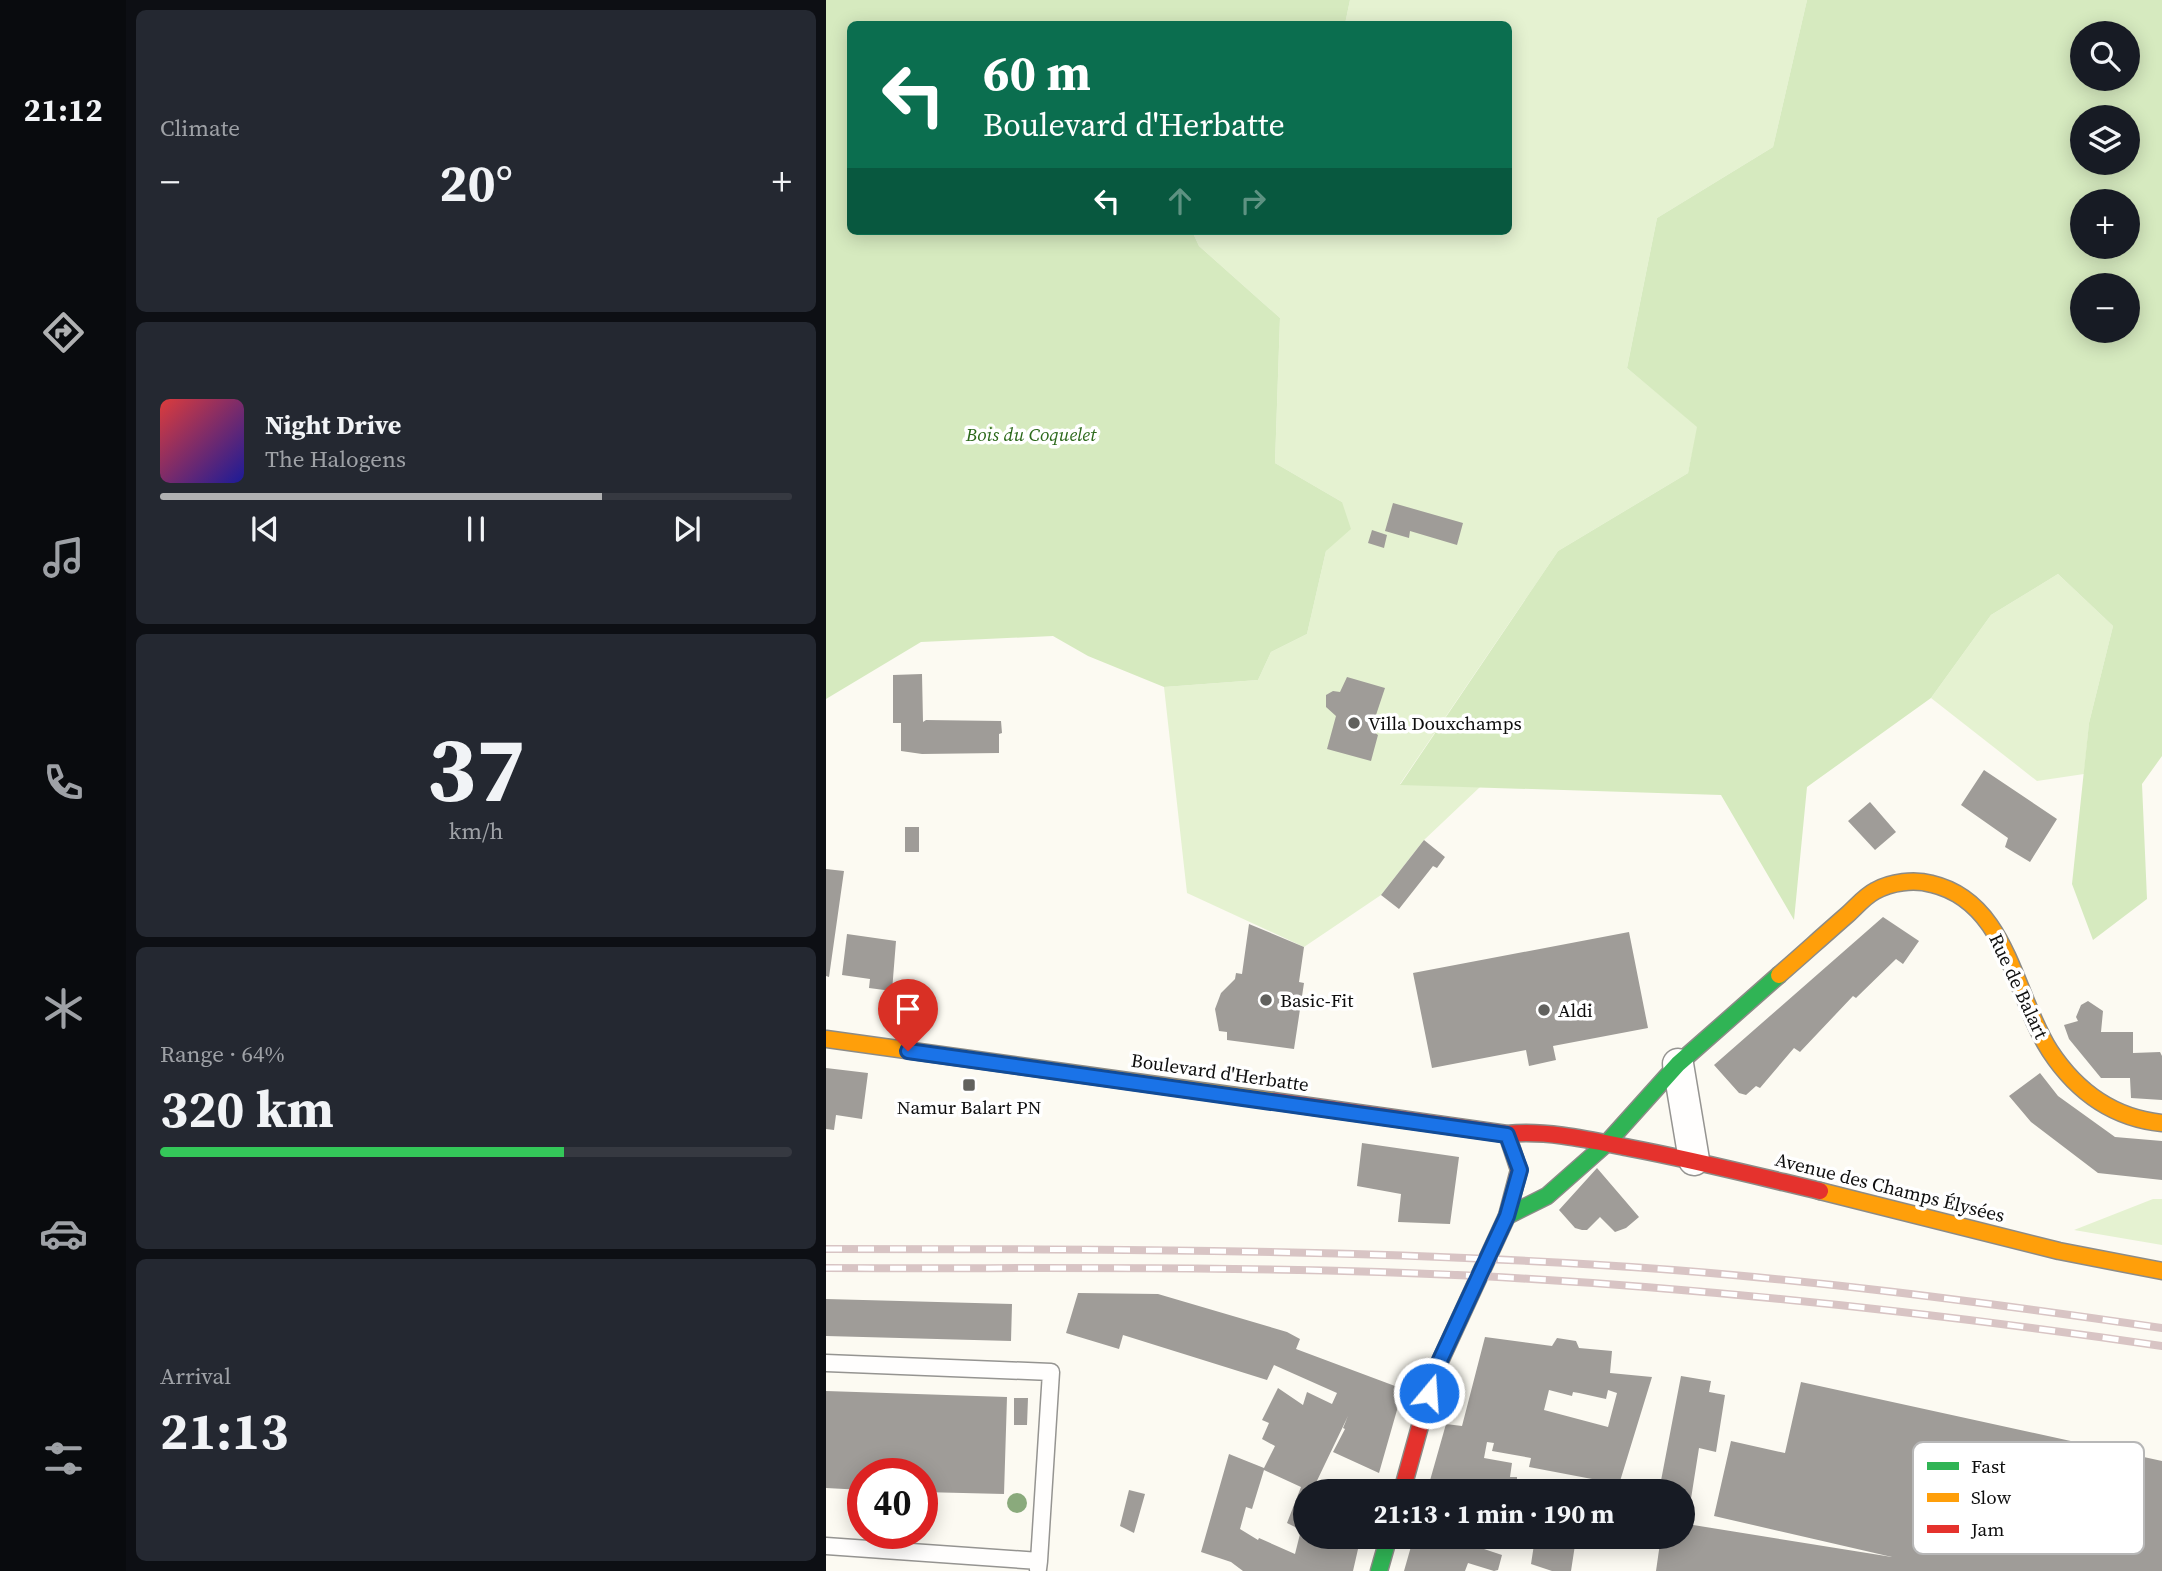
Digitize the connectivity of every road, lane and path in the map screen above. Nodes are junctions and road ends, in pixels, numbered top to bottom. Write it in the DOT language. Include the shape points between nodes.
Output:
graph roads {
  1 [pos="826,1039"];
  2 [pos="1678,1064"];
  3 [pos="2162,1123"];
  4 [pos="1507,1135"];
  5 [pos="1607,1143"];
  6 [pos="1694,1160"];
  7 [pos="1507,1216"];
  8 [pos="2162,1271"];
  9 [pos="826,1363"];
  10 [pos="1405,1479"];
  11 [pos="826,1546"];
  12 [pos="1385,1549"];
  13 [pos="1039,1566"];
  14 [pos="1379,1571"];
  1 -- 4 [label="street, Boulevard d'Herbatte"];
  2 -- 3 [label="street, Rue de Balart" via="1874,891 1917,880 1957,893 1980,911 1999,938 2049,1049 2086,1094 2135,1121"];
  2 -- 5 [label="street, Rue de Balart"];
  2 -- 6 [label="street"];
  4 -- 5 [label="street, Boulevard d'Herbatte" via="1530,1132"];
  4 -- 7 [label="street" via="1520,1170"];
  5 -- 6 [label="street, Avenue des Champs Élysées"];
  5 -- 7 [label="street, Rue de Balart" via="1547,1196"];
  6 -- 8 [label="street, Avenue des Champs Élysées" via="2059,1251"];
  7 -- 10 [label="street" via="1435,1371"];
  9 -- 13 [label="lane" via="1051,1373"];
  11 -- 13 [label="lane"];
  12 -- 14 [label="street"];
}
